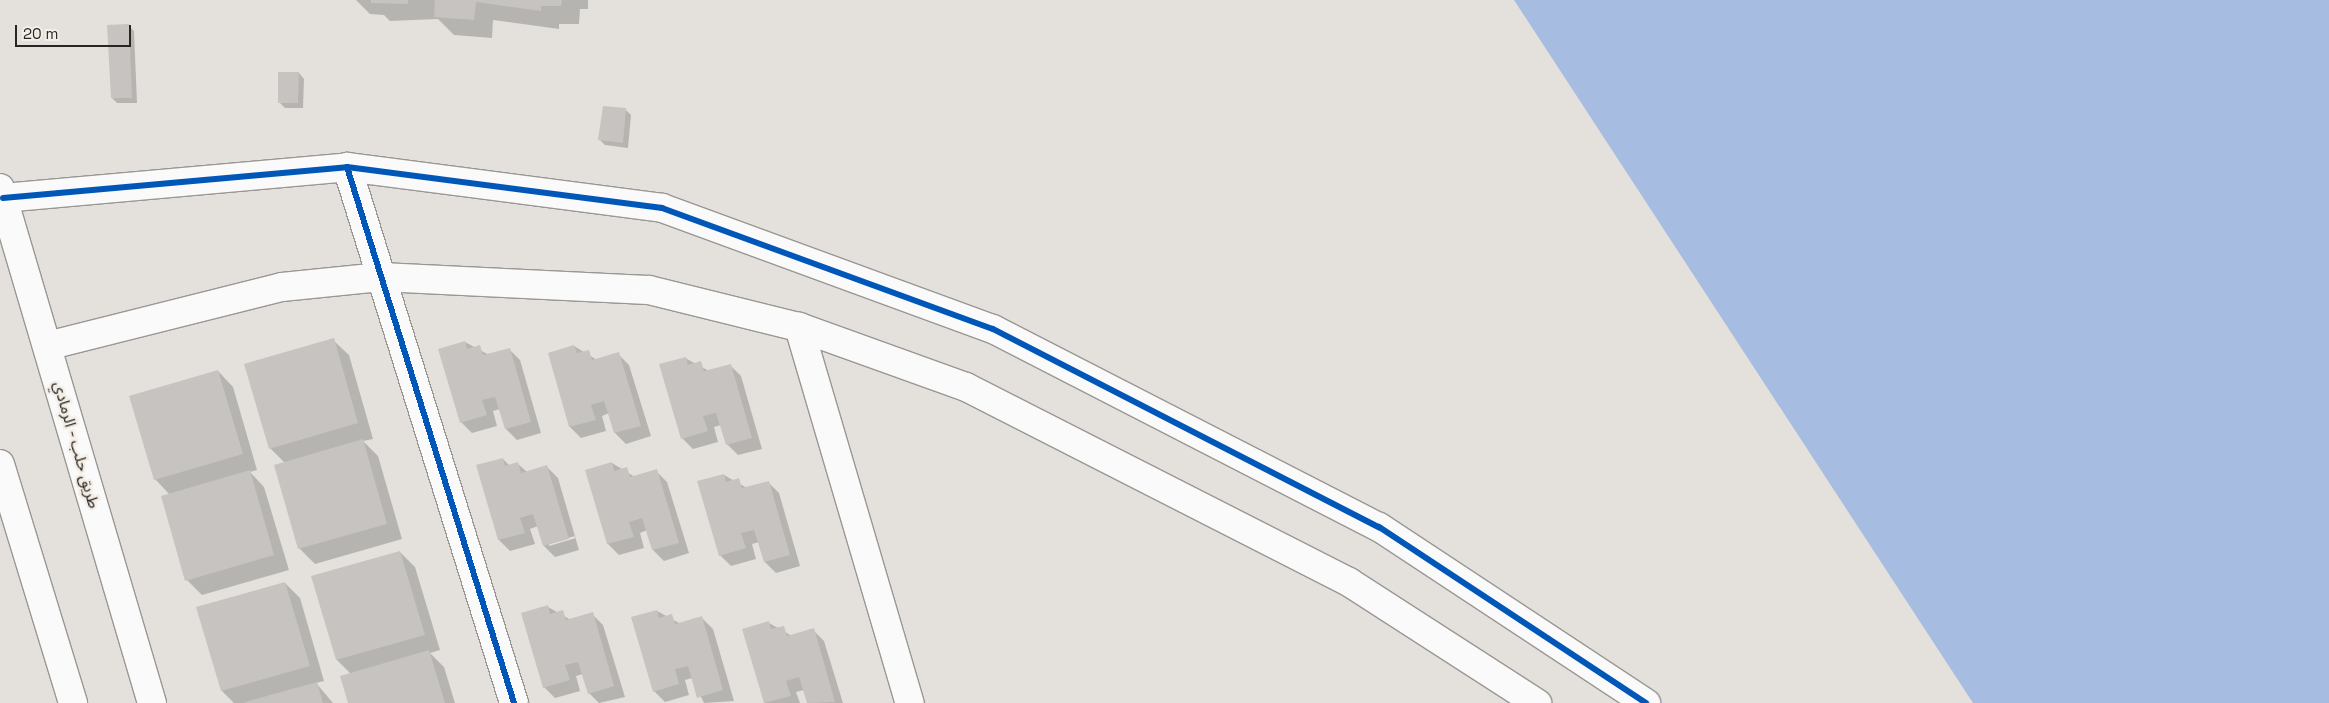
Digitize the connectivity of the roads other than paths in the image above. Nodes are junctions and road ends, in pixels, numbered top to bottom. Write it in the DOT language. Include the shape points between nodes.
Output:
graph roads {
  1 [pos="347,167"];
  2 [pos="2,193"];
  3 [pos="380,277"];
  4 [pos="800,327"];
  5 [pos="47,346"];
  6 [pos="0,464"];
  7 [pos="73,703"];
  8 [pos="152,703"];
  9 [pos="514,703"];
  10 [pos="910,703"];
  11 [pos="1537,703"];
  12 [pos="1646,703"];
  1 -- 2 [label="main road"];
  1 -- 3 [label="main road"];
  1 -- 12 [label="main road" via="662,208 993,329 1379,528"];
  2 -- 5 [label="main road, طريق حلب - الرمادي"];
  3 -- 4 [label="main road" via="649,290"];
  3 -- 5 [label="main road" via="282,288"];
  3 -- 9 [label="main road"];
  4 -- 10 [label="main road"];
  4 -- 11 [label="main road" via="966,387 1340,577"];
  5 -- 8 [label="main road, طريق حلب - الرمادي"];
  6 -- 7 [label="main road"];
}
